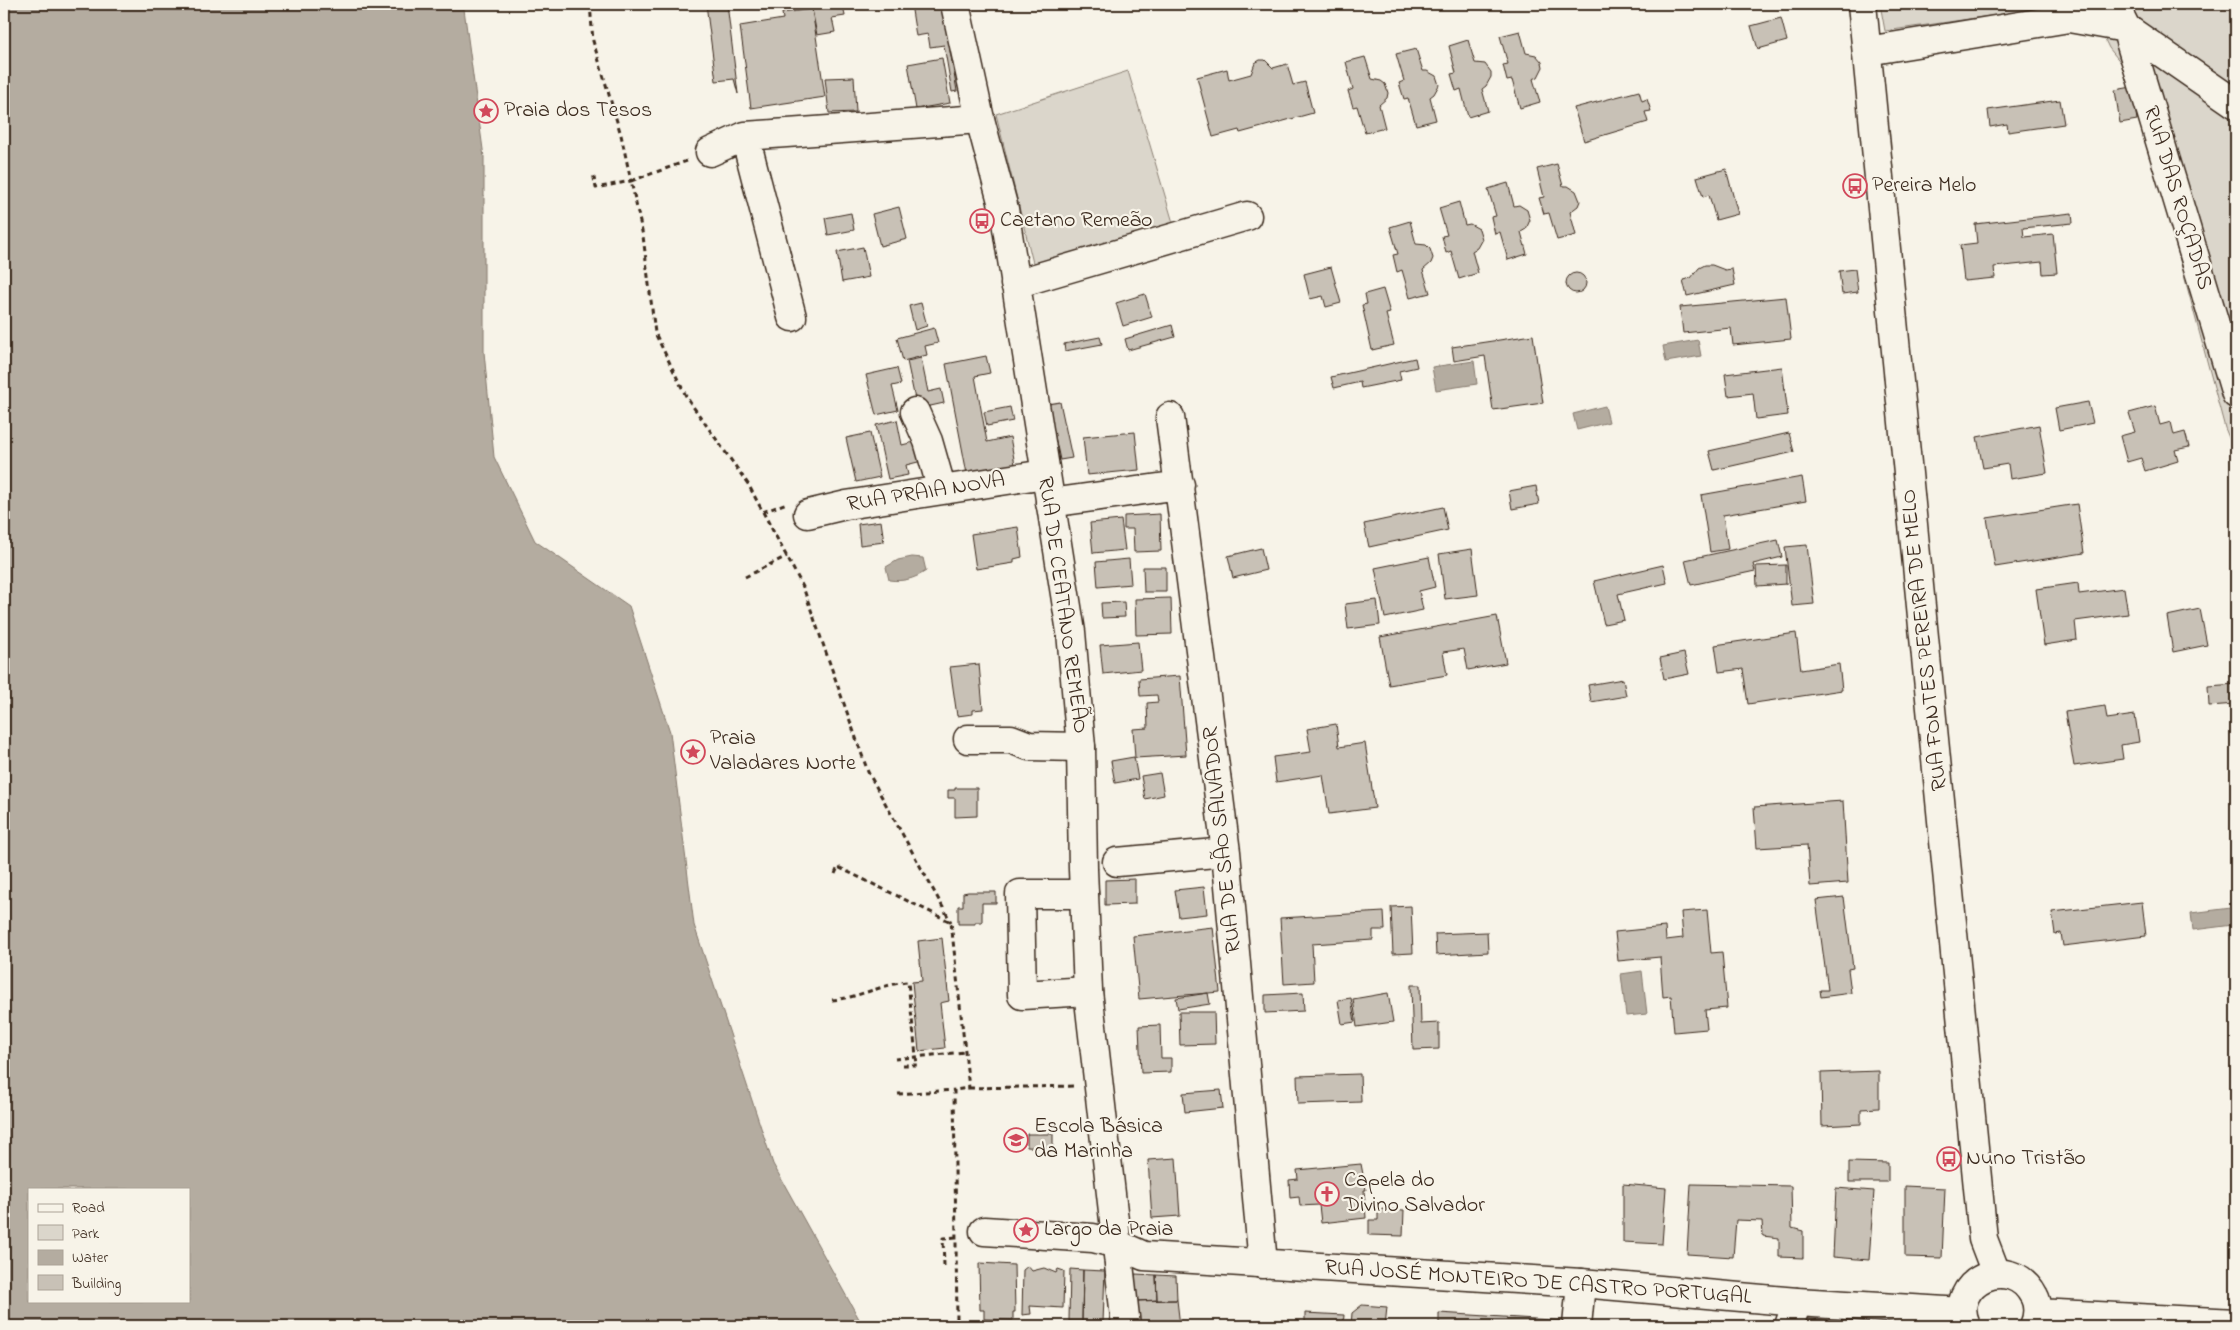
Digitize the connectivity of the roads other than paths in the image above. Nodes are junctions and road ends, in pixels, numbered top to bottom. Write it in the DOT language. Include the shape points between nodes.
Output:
graph roads {
  1 [pos="955,4"];
  2 [pos="1862,4"];
  3 [pos="2114,4"];
  4 [pos="2126,28"];
  5 [pos="1867,51"];
  6 [pos="2236,104"];
  7 [pos="980,119"];
  8 [pos="745,136"];
  9 [pos="710,152"];
  10 [pos="1247,216"];
  11 [pos="1015,284"];
  12 [pos="792,317"];
  13 [pos="2236,394"];
  14 [pos="915,412"];
  15 [pos="1170,417"];
  16 [pos="1045,474"];
  17 [pos="1180,485"];
  18 [pos="942,490"];
  19 [pos="1050,502"];
  20 [pos="802,507"];
  21 [pos="968,739"];
  22 [pos="1081,747"];
  23 [pos="1226,852"];
  24 [pos="1117,862"];
  25 [pos="1084,894"];
  26 [pos="1088,991"];
  27 [pos="984,1231"];
  28 [pos="1116,1244"];
  29 [pos="1263,1264"];
  30 [pos="1996,1273"];
  31 [pos="1581,1283"];
  32 [pos="1793,1314"];
  33 [pos="1964,1319"];
  34 [pos="2036,1320"];
  35 [pos="2236,1324"];
  36 [pos="1126,1326"];
  37 [pos="1577,1326"];
  1 -- 7 [label="street, RUA DE CEATANO REMEÃO"];
  2 -- 5 [label="street, RUA FONTES PEREIRA DE MELO"];
  3 -- 4 [label="street, RUA DAS ROÇADAS"];
  4 -- 5 [label="street" via="2069,18"];
  4 -- 6 [label="street"];
  4 -- 13 [label="street, RUA DAS ROÇADAS"];
  5 -- 30 [label="street, RUA FONTES PEREIRA DE MELO" via="1983,1239"];
  7 -- 8 [label="street"];
  7 -- 11 [label="street, RUA DE CEATANO REMEÃO" via="1004,209"];
  8 -- 9 [label="street"];
  8 -- 12 [label="street"];
  10 -- 11 [label="street"];
  11 -- 16 [label="street, RUA DE CEATANO REMEÃO"];
  14 -- 18 [label="street" via="928,441"];
  15 -- 17 [label="street, RUA DE SÃO SALVADOR"];
  16 -- 18 [label="street, RUA PRAIA NOVA"];
  16 -- 19 [label="street, RUA DE CEATANO REMEÃO"];
  17 -- 19 [label="street"];
  17 -- 23 [label="street, RUA DE SÃO SALVADOR"];
  18 -- 20 [label="street, RUA PRAIA NOVA" via="846,505"];
  19 -- 22 [label="street, RUA DE CEATANO REMEÃO" via="1070,632"];
  21 -- 22 [label="street" via="1011,739 1029,746"];
  22 -- 25 [label="street, RUA DE CEATANO REMEÃO"];
  23 -- 24 [label="street"];
  23 -- 29 [label="street, RUA DE SÃO SALVADOR"];
  25 -- 26 [label="street, RUA DE CEATANO REMEÃO"];
  25 -- 26 [label="street" via="1020,894 1022,995"];
  26 -- 28 [label="street, RUA DE CEATANO REMEÃO"];
  27 -- 28 [label="street" via="1093,1238"];
  28 -- 29 [label="street, RUA JOSÉ MONTEIRO DE CASTRO PORTUGAL" via="1144,1256"];
  28 -- 36 [label="street, RUA DE CEATANO REMEÃO"];
  29 -- 31 [label="street, RUA JOSÉ MONTEIRO DE CASTRO PORTUGAL"];
  30 -- 33 [label="street" via="1976,1282 1968,1291"];
  30 -- 34 [label="street" via="2009,1274 2030,1288 2036,1300"];
  31 -- 32 [label="street, RUA JOSÉ MONTEIRO DE CASTRO PORTUGAL"];
  31 -- 37 [label="street"];
  32 -- 33 [label="street, RUA JOSÉ MONTEIRO DE CASTRO PORTUGAL"];
  34 -- 35 [label="street"];
}
